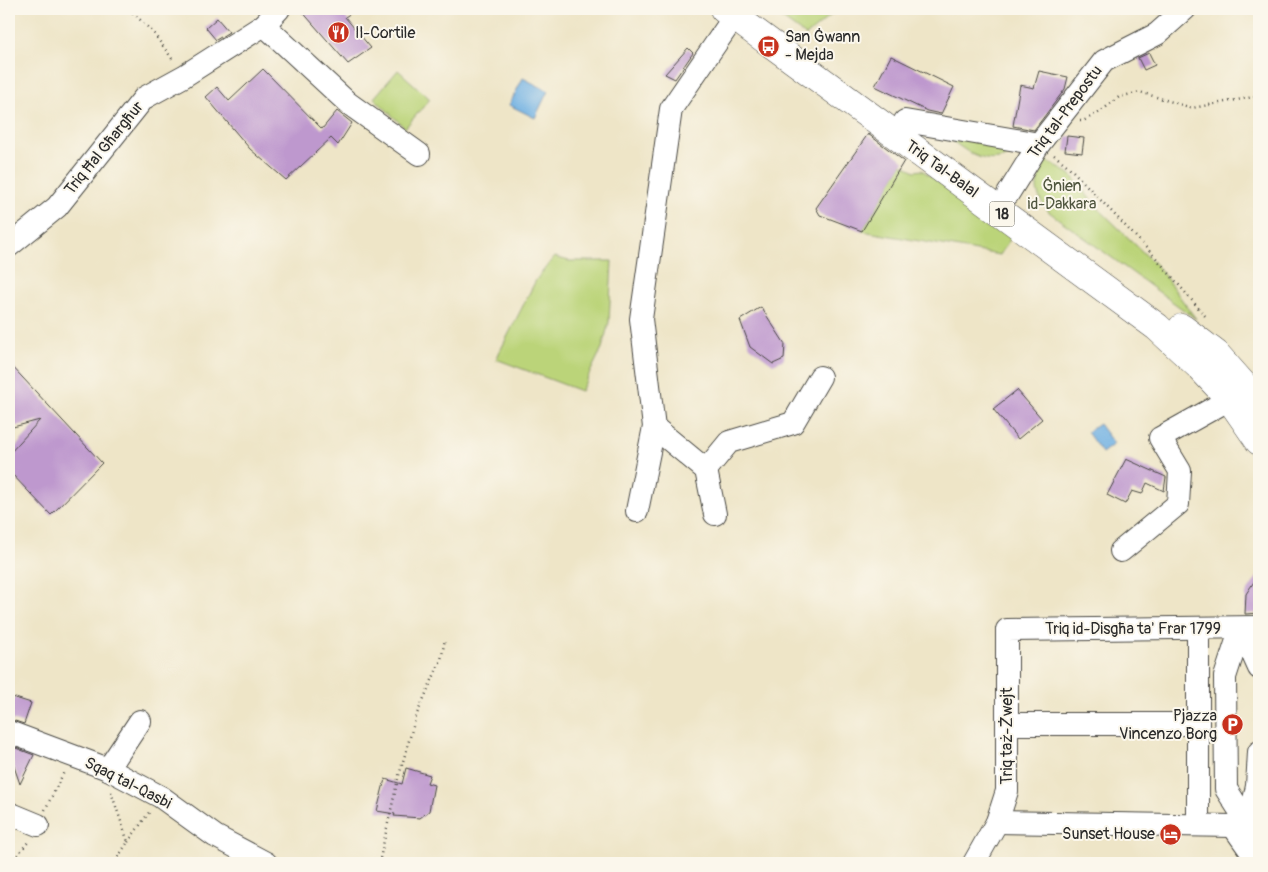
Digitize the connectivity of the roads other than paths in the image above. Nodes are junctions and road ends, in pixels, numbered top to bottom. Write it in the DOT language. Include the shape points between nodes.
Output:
graph roads {
  1 [pos="1185,9"];
  2 [pos="736,12"];
  3 [pos="271,17"];
  4 [pos="905,121"];
  5 [pos="1038,144"];
  6 [pos="419,154"];
  7 [pos="1008,194"];
  8 [pos="9,246"];
  9 [pos="820,377"];
  10 [pos="1230,399"];
  11 [pos="1259,407"];
  12 [pos="654,428"];
  13 [pos="1259,441"];
  14 [pos="706,470"];
  15 [pos="637,511"];
  16 [pos="715,514"];
  17 [pos="1120,551"];
  18 [pos="1198,628"];
  19 [pos="1250,628"];
  20 [pos="1007,630"];
  21 [pos="1259,668"];
  22 [pos="140,721"];
  23 [pos="1008,724"];
  24 [pos="1198,724"];
  25 [pos="9,732"];
  26 [pos="1259,752"];
  27 [pos="106,779"];
  28 [pos="9,813"];
  29 [pos="997,822"];
  30 [pos="38,825"];
  31 [pos="1198,825"];
  32 [pos="1247,825"];
  33 [pos="266,863"];
  34 [pos="974,863"];
  35 [pos="1258,863"];
  1 -- 5 [label="street, Triq tal-Prepostu" via="1156,34 1104,61"];
  2 -- 4 [label="highway, Triq Tal-Balal / 18"];
  2 -- 10 [label="highway, Triq Tal-Balal / 18" via="1157,327"];
  2 -- 12 [label="street" via="671,109 641,319"];
  3 -- 6 [label="street" via="353,106"];
  3 -- 8 [label="street, Triq Ħal Għargħur" via="184,76 144,98 56,207"];
  4 -- 5 [label="street"];
  4 -- 7 [label="highway, Triq Tal-Balal / 18"];
  5 -- 7 [label="street, Triq tal-Prepostu"];
  7 -- 11 [label="highway, Triq Tal-Balal / 18" via="1216,354"];
  9 -- 14 [label="street" via="793,424 730,442"];
  10 -- 13 [label="highway, Triq Tal-Balal / 18"];
  10 -- 17 [label="street" via="1160,438 1180,471 1178,504"];
  12 -- 14 [label="street"];
  12 -- 15 [label="street"];
  14 -- 16 [label="street"];
  18 -- 19 [label="street, Triq id-Disgħa ta' Frar 1799"];
  18 -- 20 [label="street, Triq id-Disgħa ta' Frar 1799"];
  18 -- 24 [label="street"];
  19 -- 21 [label="street"];
  19 -- 32 [label="street" via="1225,677 1226,789"];
  20 -- 23 [label="street, Triq taż-Żwejt"];
  22 -- 27 [label="street"];
  23 -- 24 [label="street"];
  23 -- 29 [label="street, Triq taż-Żwejt" via="1007,791"];
  24 -- 31 [label="street"];
  25 -- 27 [label="street, Sqaq tal-Qasbi"];
  26 -- 32 [label="street" via="1258,786"];
  27 -- 33 [label="street, Sqaq tal-Qasbi" via="161,797 214,836"];
  28 -- 30 [label="street"];
  29 -- 31 [label="street"];
  29 -- 34 [label="street, Triq taż-Żwejt"];
  31 -- 32 [label="street"];
  32 -- 35 [label="street"];
}
